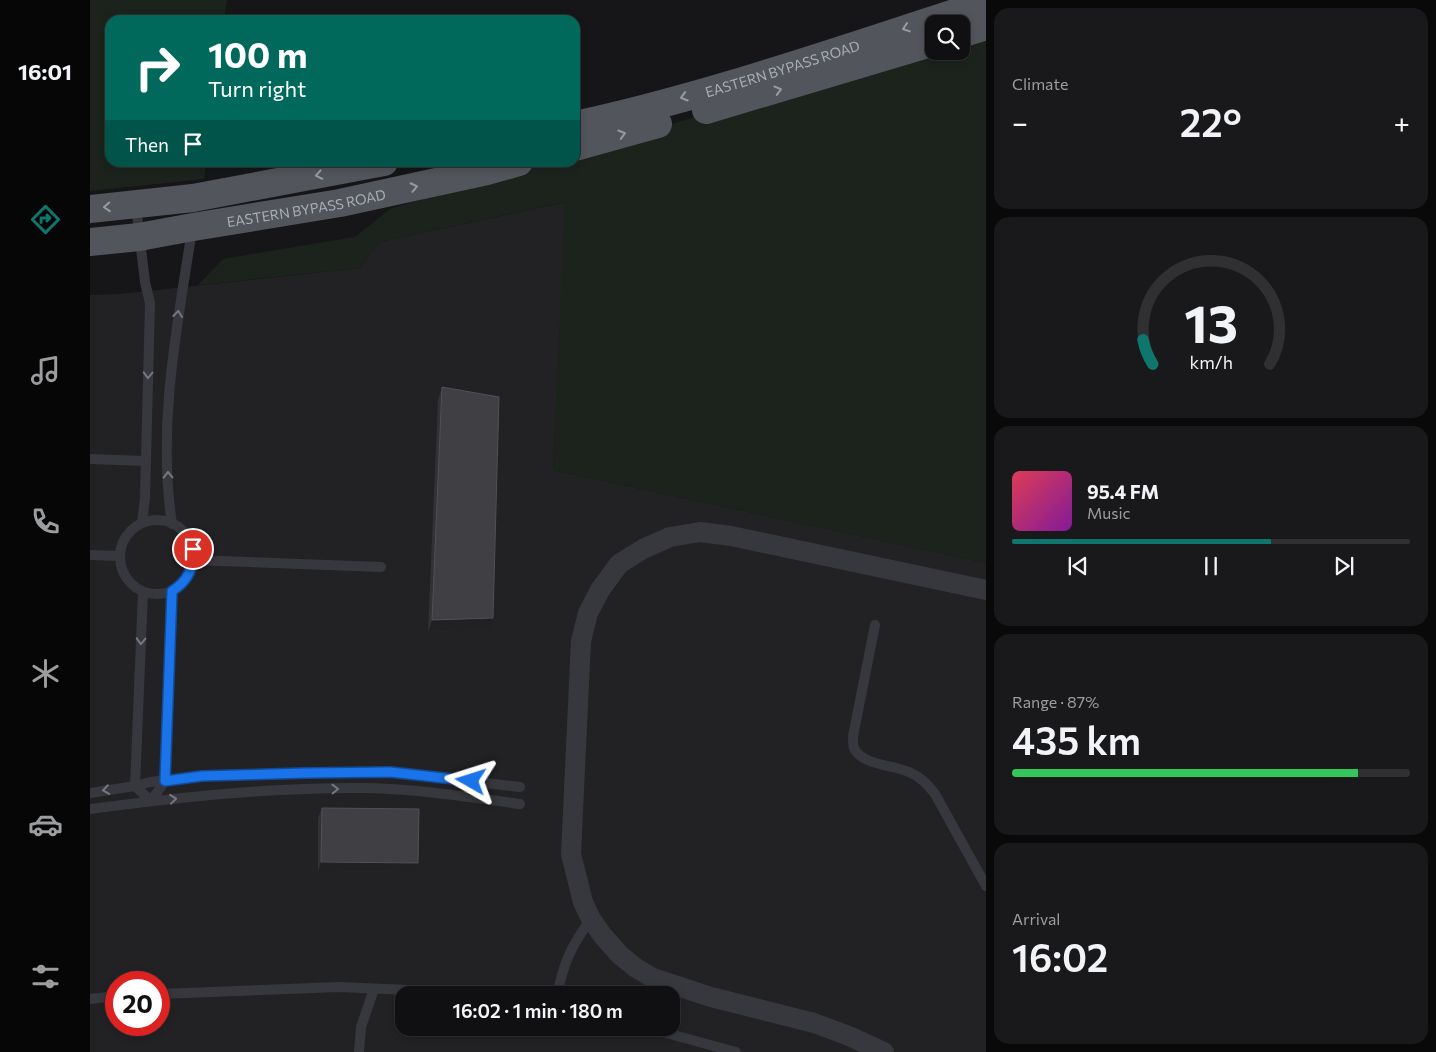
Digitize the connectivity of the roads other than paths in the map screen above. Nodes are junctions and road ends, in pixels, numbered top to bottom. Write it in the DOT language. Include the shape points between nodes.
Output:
graph roads {
  1 [pos="986,3"];
  2 [pos="986,26"];
  3 [pos="970,31"];
  4 [pos="925,45"];
  5 [pos="580,124"];
  6 [pos="580,146"];
  7 [pos="365,167"];
  8 [pos="501,167"];
  9 [pos="135,205"];
  10 [pos="90,208"];
  11 [pos="193,213"];
  12 [pos="139,237"];
  13 [pos="90,242"];
  14 [pos="90,458"];
  15 [pos="146,462"];
  16 [pos="142,523"];
  17 [pos="172,524"];
  18 [pos="90,555"];
  19 [pos="120,556"];
  20 [pos="194,560"];
  21 [pos="381,567"];
  22 [pos="986,590"];
  23 [pos="172,591"];
  24 [pos="143,592"];
  25 [pos="875,625"];
  26 [pos="165,781"];
  27 [pos="135,786"];
  28 [pos="520,786"];
  29 [pos="90,793"];
  30 [pos="151,801"];
  31 [pos="520,804"];
  32 [pos="90,809"];
  33 [pos="986,886"];
  34 [pos="591,919"];
  35 [pos="559,986"];
  36 [pos="374,989"];
  37 [pos="395,990"];
  38 [pos="170,994"];
  39 [pos="105,997"];
  40 [pos="90,999"];
  41 [pos="677,1036"];
  42 [pos="359,1052"];
  43 [pos="736,1052"];
  44 [pos="884,1052"];
  1 -- 5 [label="main road, EASTERN BYPASS ROAD, one-way" via="637,112"];
  2 -- 3 [label="main road"];
  6 -- 4 [label="main road, EASTERN BYPASS ROAD, one-way"];
  7 -- 11 [label="main road, EASTERN BYPASS ROAD, one-way"];
  11 -- 8 [label="main road, EASTERN BYPASS ROAD, one-way" via="340,203"];
  9 -- 10 [label="main road, EASTERN BYPASS ROAD, one-way"];
  9 -- 11 [label="main road, EASTERN BYPASS ROAD"];
  9 -- 12 [label="lane"];
  11 -- 12 [label="main road, EASTERN BYPASS ROAD"];
  17 -- 11 [label="lane, one-way" via="168,394"];
  12 -- 13 [label="main road, EASTERN BYPASS ROAD"];
  12 -- 15 [label="lane, one-way" via="150,303"];
  14 -- 15 [label="lane"];
  15 -- 16 [label="lane"];
  16 -- 17 [label="lane" via="160,520"];
  16 -- 19 [label="lane" via="124,540"];
  17 -- 20 [label="lane" via="189,539"];
  18 -- 19 [label="lane"];
  19 -- 24 [label="lane" via="124,576"];
  20 -- 21 [label="lane"];
  20 -- 23 [label="lane" via="187,579"];
  22 -- 34 [label="street" via="700,532 670,537 619,564 588,613 581,641 571,854 578,888"];
  23 -- 24 [label="lane" via="162,594"];
  23 -- 26 [label="lane"];
  24 -- 27 [label="lane, one-way"];
  25 -- 33 [label="lane" via="853,736 854,748 861,757 912,773 925,781"];
  26 -- 27 [label="lane"];
  26 -- 28 [label="lane" via="211,776 390,772"];
  26 -- 30 [label="lane"];
  27 -- 29 [label="lane, one-way"];
  27 -- 30 [label="lane"];
  30 -- 31 [label="lane, one-way" via="260,791 367,788 436,792"];
  30 -- 32 [label="lane"];
  34 -- 35 [label="lane" via="567,955"];
  34 -- 44 [label="street" via="620,955 653,978 711,997 814,1023"];
  36 -- 37 [label="lane"];
  36 -- 38 [label="lane" via="338,987"];
  36 -- 42 [label="lane" via="361,1027"];
  39 -- 40 [label="lane"];
  41 -- 43 [label="lane"];
}
